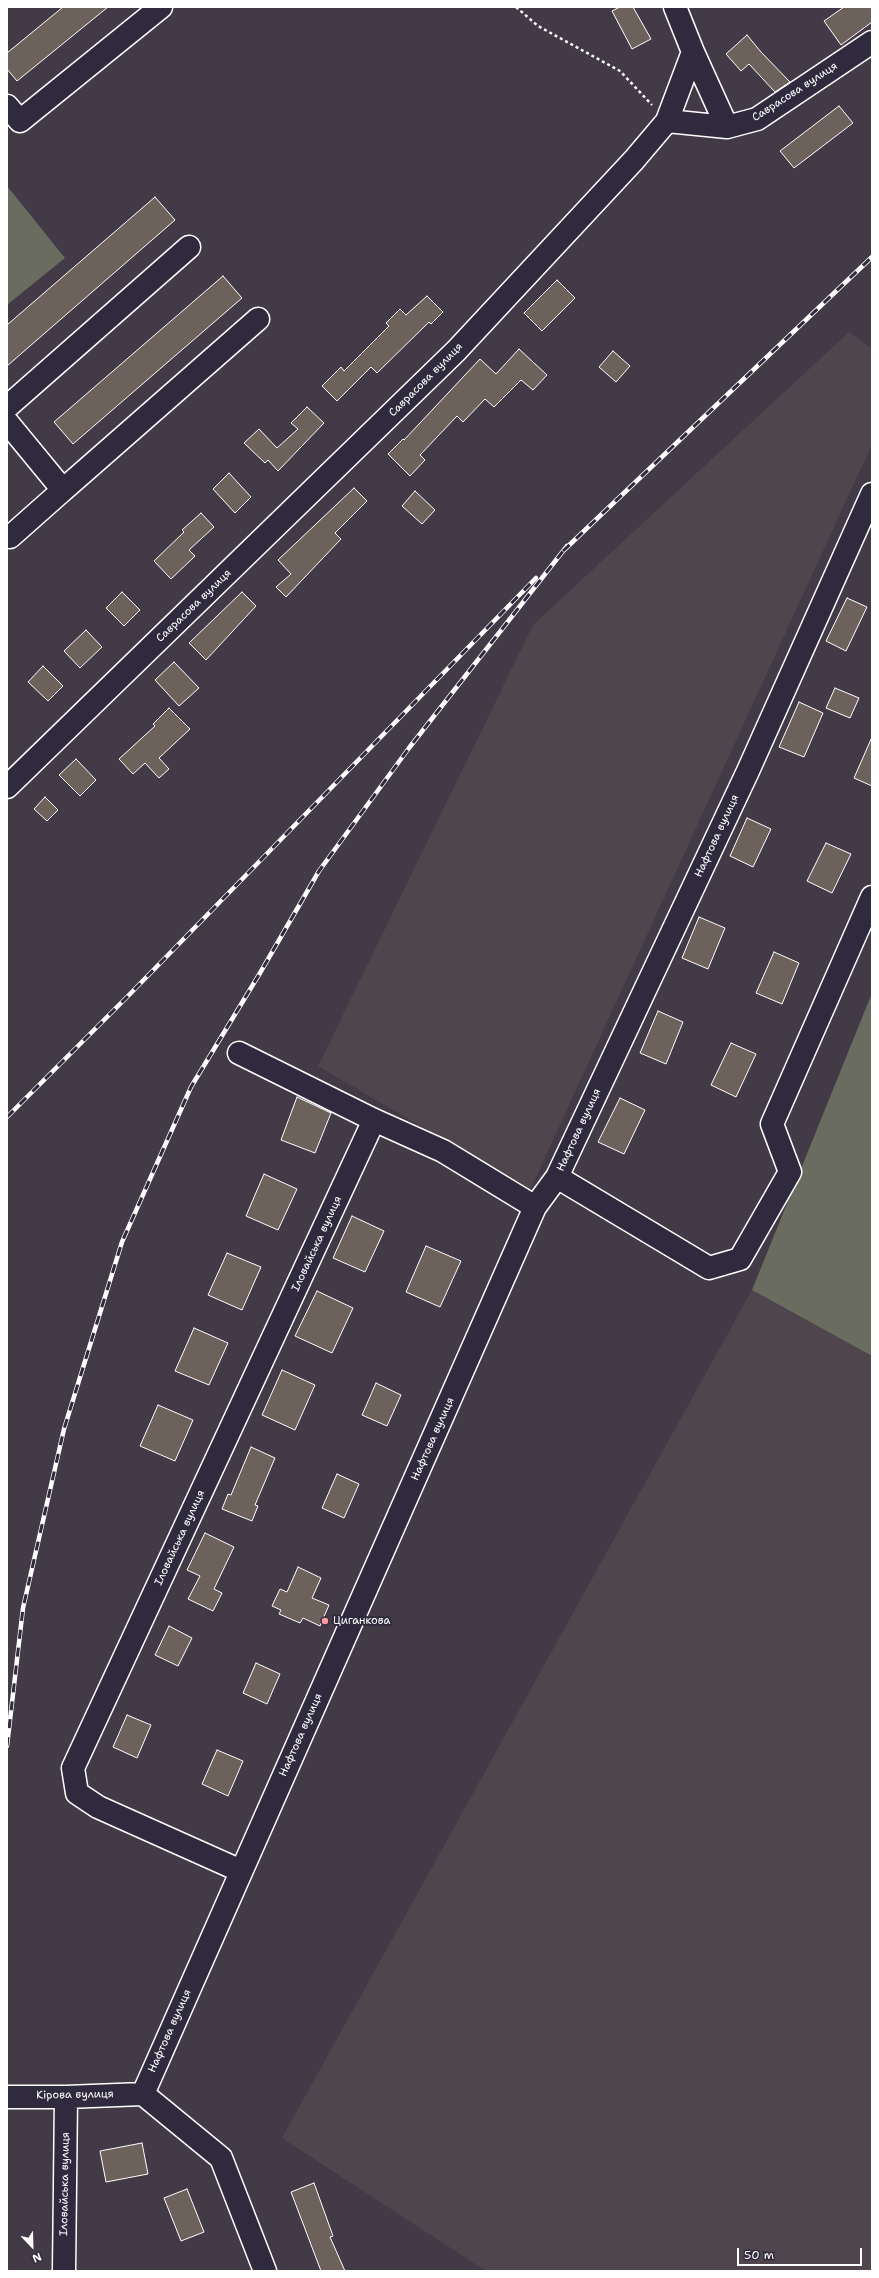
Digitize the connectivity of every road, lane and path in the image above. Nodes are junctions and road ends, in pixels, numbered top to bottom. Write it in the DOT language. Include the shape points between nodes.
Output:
graph roads {
  1 [pos="161,7"];
  2 [pos="516,7"];
  3 [pos="675,7"];
  4 [pos="872,42"];
  5 [pos="693,52"];
  6 [pos="7,106"];
  7 [pos="667,121"];
  8 [pos="727,127"];
  9 [pos="189,247"];
  10 [pos="258,320"];
  11 [pos="7,407"];
  12 [pos="7,422"];
  13 [pos="63,490"];
  14 [pos="872,494"];
  15 [pos="8,540"];
  16 [pos="7,787"];
  17 [pos="872,898"];
  18 [pos="239,1053"];
  19 [pos="374,1120"];
  20 [pos="557,1177"];
  21 [pos="535,1207"];
  22 [pos="240,1871"];
  23 [pos="143,2094"];
  24 [pos="7,2097"];
  25 [pos="66,2097"];
  26 [pos="64,2271"];
  27 [pos="265,2271"];
  1 -- 6 [label="street" via="20,121"];
  2 -- 7 [label="path" via="538,26 620,70"];
  3 -- 5 [label="street"];
  4 -- 8 [label="street, Саврасова вулиця" via="757,119"];
  5 -- 7 [label="street"];
  5 -- 8 [label="street"];
  7 -- 8 [label="street, Саврасова вулиця"];
  7 -- 16 [label="street, Саврасова вулиця" via="634,160 456,351"];
  9 -- 11 [label="street"];
  10 -- 13 [label="street"];
  12 -- 13 [label="street"];
  13 -- 15 [label="street"];
  14 -- 20 [label="street, Нафтова вулиця" via="748,771"];
  17 -- 20 [label="street, Нафтова вулиця" via="772,1124 790,1172 740,1260 709,1268"];
  18 -- 19 [label="street"];
  19 -- 21 [label="street" via="443,1151"];
  19 -- 22 [label="street, Іловайська вулиця" via="74,1768 77,1793 98,1807"];
  20 -- 21 [label="street, Нафтова вулиця"];
  21 -- 22 [label="street, Нафтова вулиця"];
  22 -- 23 [label="street, Нафтова вулиця"];
  23 -- 25 [label="street, Кірова вулиця"];
  23 -- 27 [label="street" via="221,2158"];
  24 -- 25 [label="street, Кірова вулиця"];
  25 -- 26 [label="street, Іловайська вулиця"];
}
